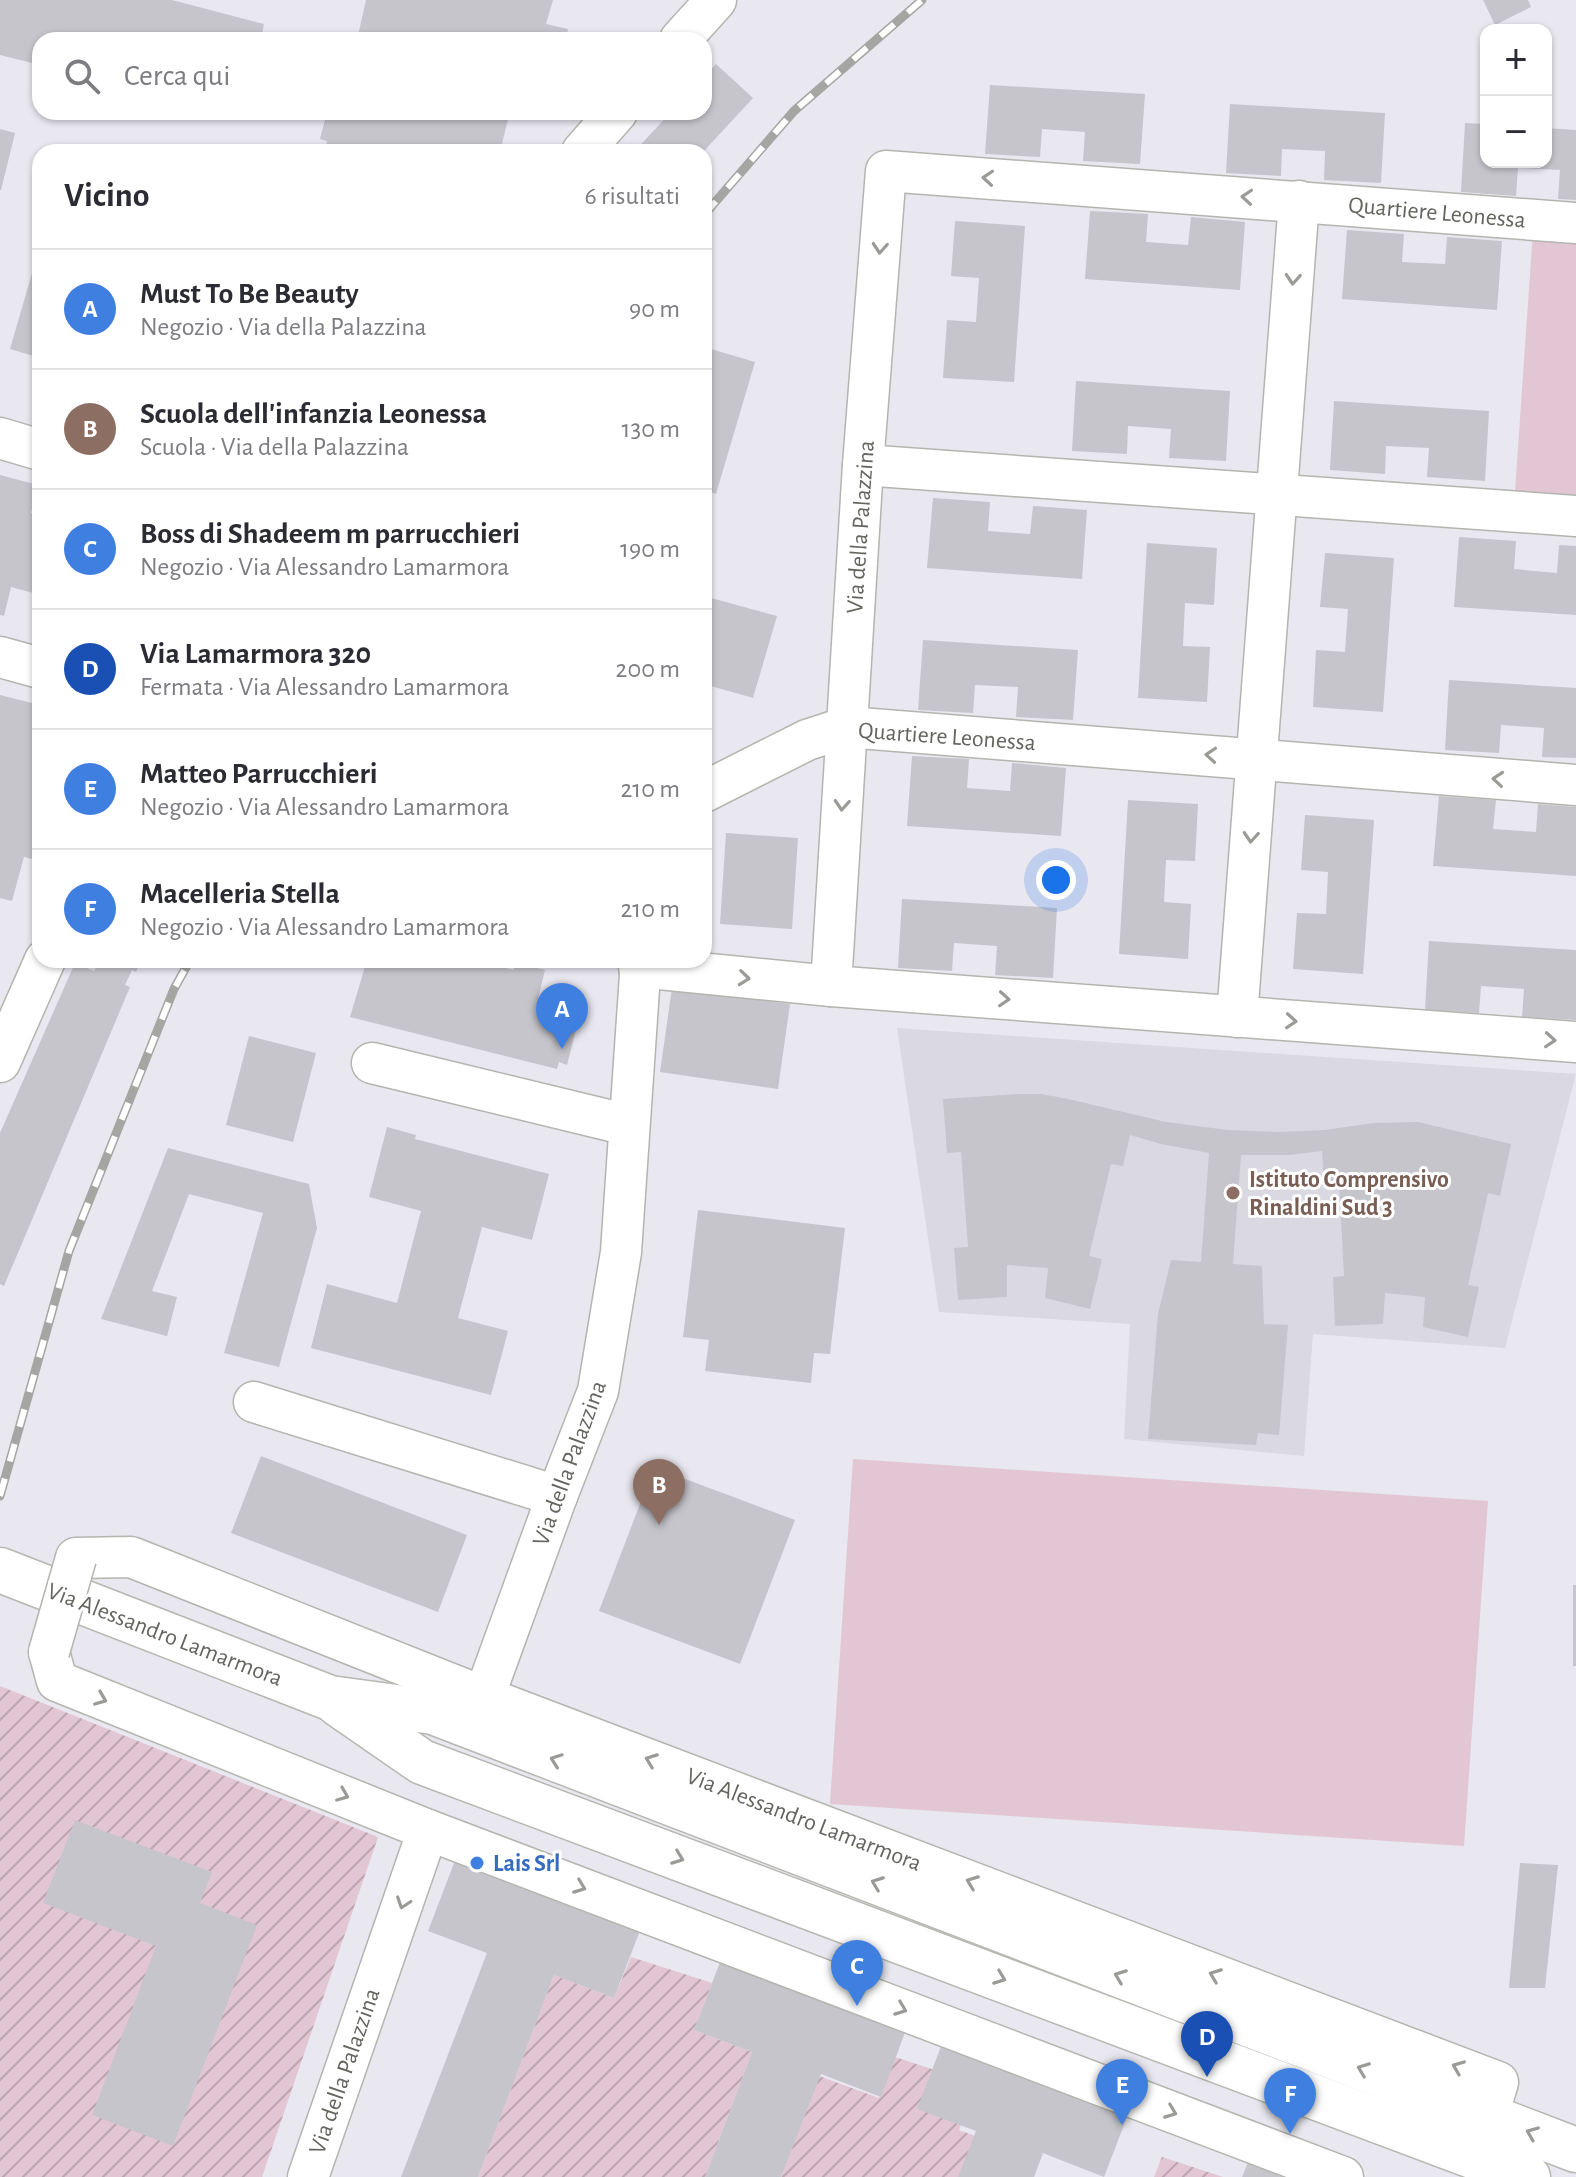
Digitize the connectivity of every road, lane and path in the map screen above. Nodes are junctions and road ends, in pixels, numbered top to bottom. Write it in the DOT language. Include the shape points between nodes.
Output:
graph roads {
  1 [pos="716,0"];
  2 [pos="687,32"];
  3 [pos="610,120"];
  4 [pos="589,144"];
  5 [pos="886,171"];
  6 [pos="1299,201"];
  7 [pos="1576,223"];
  8 [pos="0,438"];
  9 [pos="32,448"];
  10 [pos="863,465"];
  11 [pos="1277,496"];
  12 [pos="1576,516"];
  13 [pos="0,657"];
  14 [pos="32,666"];
  15 [pos="847,727"];
  16 [pos="1257,759"];
  17 [pos="1576,785"];
  18 [pos="712,788"];
  19 [pos="41,968"];
  20 [pos="640,968"];
  21 [pos="675,968"];
  22 [pos="831,986"];
  23 [pos="1237,1017"];
  24 [pos="1576,1042"];
  25 [pos="0,1062"];
  26 [pos="372,1063"];
  27 [pos="628,1125"];
  28 [pos="254,1402"];
  29 [pos="557,1496"];
  30 [pos="0,1570"];
  31 [pos="484,1697"];
  32 [pos="428,1830"];
  33 [pos="1474,2149"];
  34 [pos="1576,2150"];
  35 [pos="308,2177"];
  36 [pos="1343,2177"];
  37 [pos="1528,2177"];
  1 -- 2 [label="street"];
  3 -- 4 [label="street"];
  6 -- 5 [label="street, Quartiere Leonessa, one-way"];
  5 -- 10 [label="street, Via della Palazzina, one-way"];
  6 -- 7 [label="street, Quartiere Leonessa"];
  6 -- 11 [label="street, one-way"];
  8 -- 9 [label="street"];
  10 -- 11 [label="street"];
  10 -- 15 [label="street, Via della Palazzina"];
  11 -- 12 [label="street"];
  11 -- 16 [label="street"];
  13 -- 14 [label="street"];
  16 -- 15 [label="street, Quartiere Leonessa, one-way"];
  15 -- 18 [label="street" via="807,740"];
  15 -- 22 [label="street, Quartiere Leonessa, one-way"];
  17 -- 16 [label="street, Quartiere Leonessa, one-way"];
  16 -- 23 [label="street, one-way"];
  19 -- 25 [label="street"];
  20 -- 27 [label="street, Via della Palazzina"];
  21 -- 22 [label="street, one-way"];
  22 -- 23 [label="street, one-way"];
  23 -- 24 [label="street, one-way"];
  26 -- 27 [label="street"];
  27 -- 29 [label="street, Via della Palazzina" via="621,1252 598,1391"];
  28 -- 29 [label="street"];
  29 -- 31 [label="street, Via della Palazzina"];
  30 -- 33 [label="main road, Via Alessandro Lamarmora" via="330,1698 422,1762"];
  31 -- 32 [label="street, Via Alessandro Lamarmora, one-way, bridge" via="131,1557 76,1558 49,1652 57,1681"];
  33 -- 31 [label="street, Via Alessandro Lamarmora, one-way" via="1498,2082"];
  32 -- 35 [label="street, Via della Palazzina, one-way"];
  32 -- 36 [label="street, one-way"];
  34 -- 33 [label="main road, Via Alessandro Lamarmora, one-way"];
  33 -- 37 [label="main road, Via Alessandro Lamarmora"];
}
